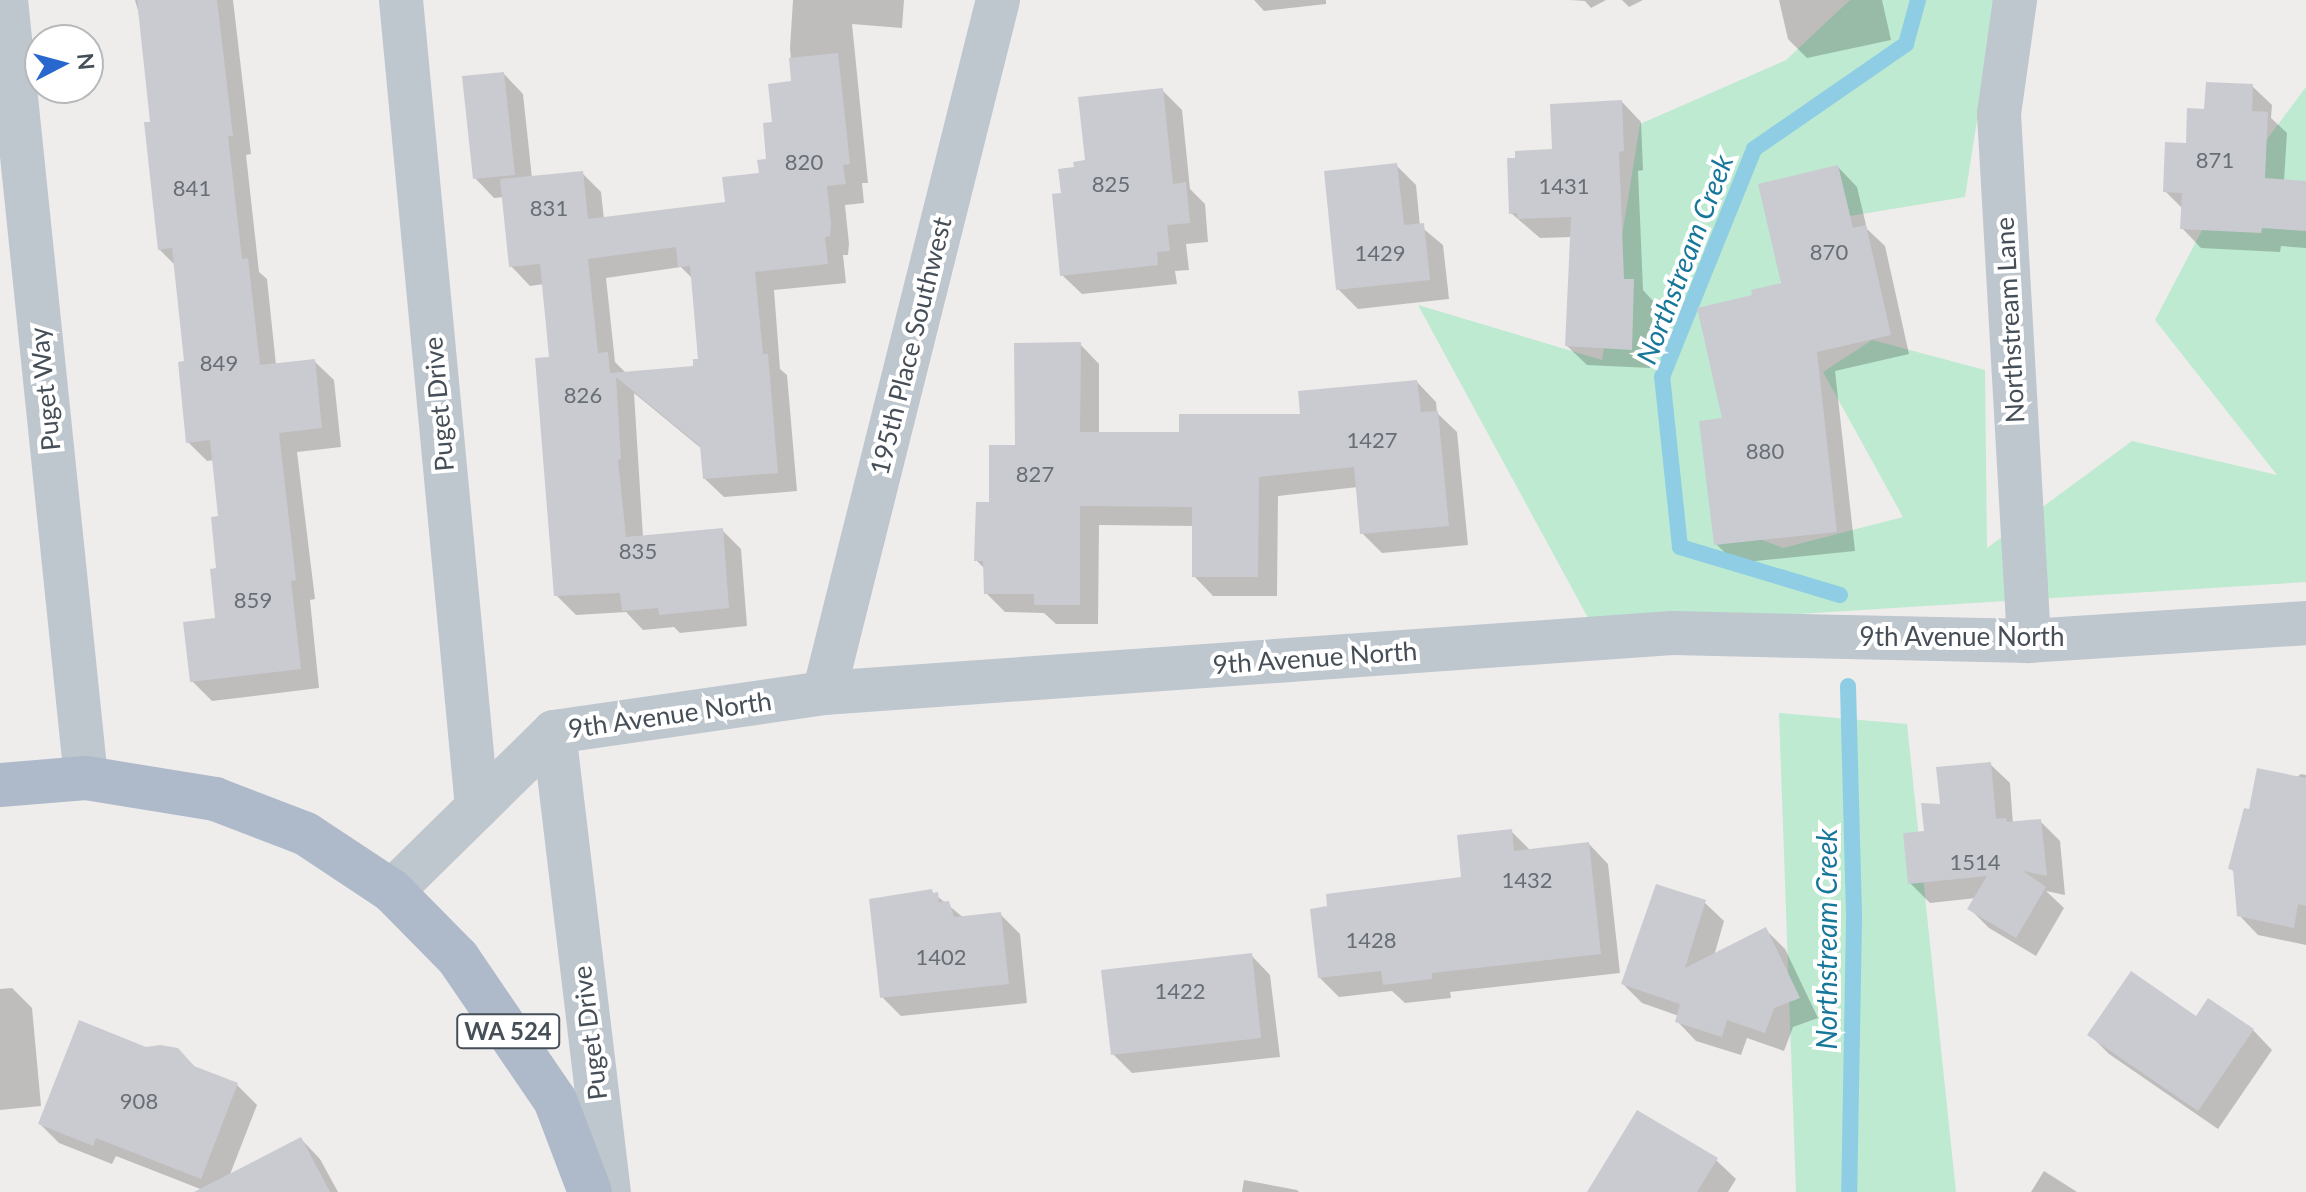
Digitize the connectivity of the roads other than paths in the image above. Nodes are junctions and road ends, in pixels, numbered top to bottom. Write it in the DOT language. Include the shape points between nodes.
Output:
graph roads {
  1 [pos="6,0"];
  2 [pos="401,0"];
  3 [pos="998,0"];
  4 [pos="2015,0"];
  5 [pos="2306,623"];
  6 [pos="2029,641"];
  7 [pos="824,693"];
  8 [pos="554,732"];
  9 [pos="86,778"];
  10 [pos="0,785"];
  11 [pos="477,807"];
  12 [pos="392,891"];
  13 [pos="590,1192"];
  14 [pos="609,1192"];
  1 -- 9 [label="street, Puget Way"];
  2 -- 11 [label="street, Puget Drive"];
  3 -- 7 [label="street, 195th Place Southwest"];
  4 -- 6 [label="street, Northstream Lane" via="1999,114"];
  5 -- 6 [label="street, 9th Avenue North"];
  6 -- 7 [label="street, 9th Avenue North" via="1672,633"];
  7 -- 8 [label="street, 9th Avenue North"];
  8 -- 11 [label="street, 9th Avenue North"];
  8 -- 14 [label="street, Puget Drive"];
  9 -- 10 [label="main road, WA 524"];
  9 -- 12 [label="main road, WA 524" via="215,799 290,826"];
  11 -- 12 [label="street, 9th Avenue North"];
  12 -- 13 [label="main road, WA 524" via="458,958 555,1100"];
}
